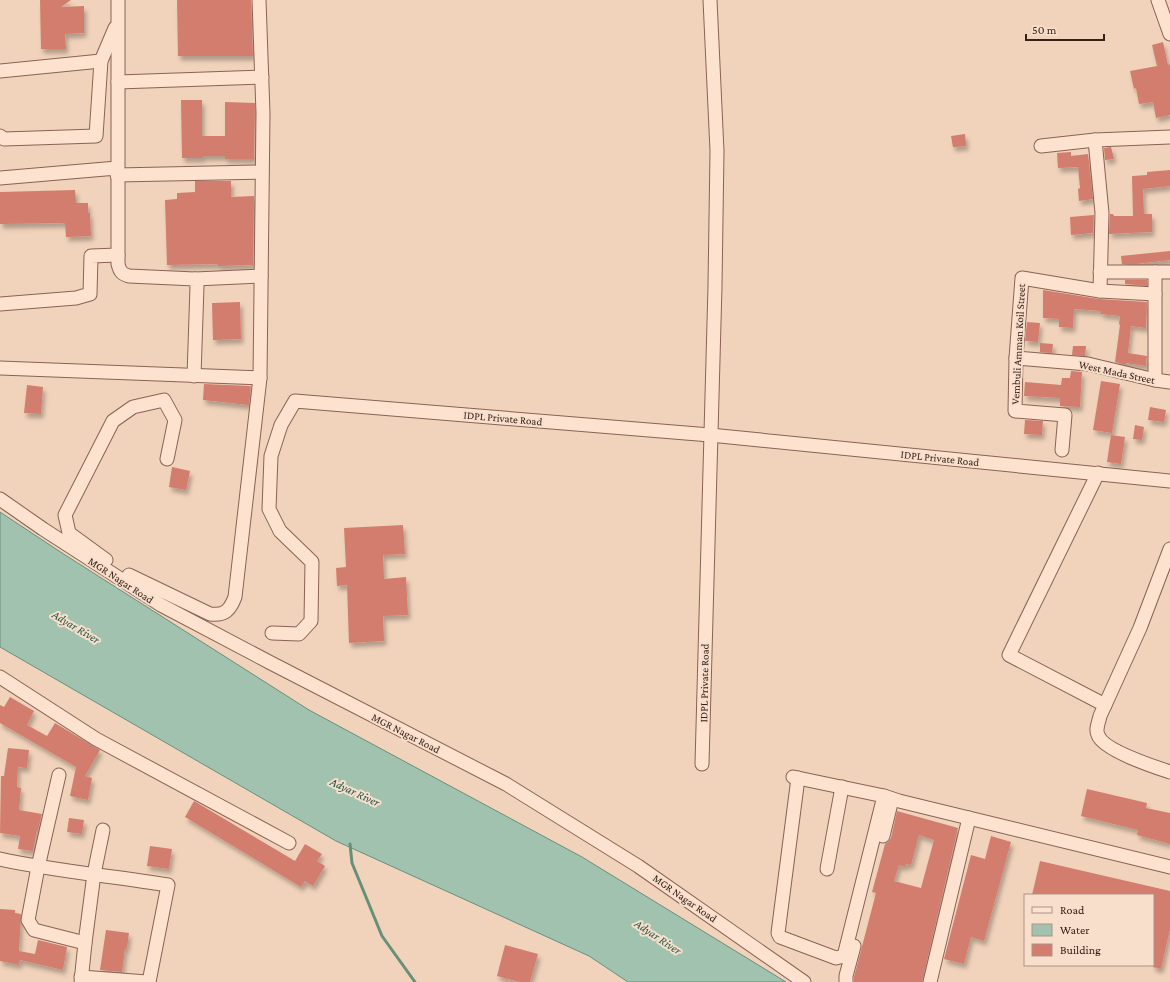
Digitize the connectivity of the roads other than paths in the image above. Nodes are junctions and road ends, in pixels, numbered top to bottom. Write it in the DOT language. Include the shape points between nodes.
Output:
graph roads {
  1 [pos="118,0"];
  2 [pos="259,0"];
  3 [pos="710,0"];
  4 [pos="1158,0"];
  5 [pos="118,23"];
  6 [pos="1170,33"];
  7 [pos="100,61"];
  8 [pos="0,71"];
  9 [pos="262,77"];
  10 [pos="118,82"];
  11 [pos="0,136"];
  12 [pos="1170,137"];
  13 [pos="1095,140"];
  14 [pos="1041,146"];
  15 [pos="117,172"];
  16 [pos="262,172"];
  17 [pos="0,178"];
  18 [pos="118,255"];
  19 [pos="1100,272"];
  20 [pos="1155,272"];
  21 [pos="1170,272"];
  22 [pos="261,276"];
  23 [pos="195,278"];
  24 [pos="1100,291"];
  25 [pos="1155,294"];
  26 [pos="0,304"];
  27 [pos="1016,358"];
  28 [pos="0,368"];
  29 [pos="194,376"];
  30 [pos="260,378"];
  31 [pos="1155,380"];
  32 [pos="1170,382"];
  33 [pos="710,435"];
  34 [pos="1062,450"];
  35 [pos="167,459"];
  36 [pos="1098,473"];
  37 [pos="1170,480"];
  38 [pos="0,499"];
  39 [pos="1170,549"];
  40 [pos="272,633"];
  41 [pos="0,677"];
  42 [pos="1105,706"];
  43 [pos="702,764"];
  44 [pos="1170,772"];
  45 [pos="59,775"];
  46 [pos="842,787"];
  47 [pos="888,798"];
  48 [pos="969,818"];
  49 [pos="103,830"];
  50 [pos="289,843"];
  51 [pos="0,859"];
  52 [pos="38,867"];
  53 [pos="1170,867"];
  54 [pos="827,869"];
  55 [pos="94,874"];
  56 [pos="85,943"];
  57 [pos="81,979"];
  58 [pos="148,982"];
  59 [pos="804,982"];
  60 [pos="846,982"];
  61 [pos="930,982"];
  1 -- 5 [label="street"];
  2 -- 9 [label="street"];
  3 -- 33 [label="street" via="717,151"];
  4 -- 6 [label="street"];
  5 -- 7 [label="street"];
  5 -- 10 [label="street"];
  7 -- 8 [label="street"];
  7 -- 11 [label="street" via="96,136 4,139"];
  9 -- 10 [label="street"];
  9 -- 16 [label="street"];
  10 -- 15 [label="street"];
  12 -- 13 [label="street"];
  13 -- 14 [label="street"];
  13 -- 19 [label="street" via="1102,213"];
  15 -- 16 [label="street"];
  15 -- 17 [label="street"];
  15 -- 18 [label="street"];
  16 -- 22 [label="street"];
  18 -- 23 [label="street" via="119,270 122,274"];
  18 -- 26 [label="street" via="91,256 90,294 76,298"];
  19 -- 20 [label="street"];
  19 -- 24 [label="street"];
  20 -- 21 [label="street"];
  20 -- 25 [label="street"];
  22 -- 23 [label="street"];
  22 -- 30 [label="street"];
  23 -- 29 [label="street" via="197,286"];
  24 -- 25 [label="street"];
  24 -- 27 [label="street, Vembuli Amman Koil Street" via="1022,278"];
  25 -- 31 [label="street"];
  27 -- 31 [label="street, West Mada Street" via="1088,364"];
  27 -- 34 [label="street, Vembuli Amman Koil Street" via="1015,411 1065,415"];
  28 -- 29 [label="street"];
  29 -- 30 [label="street"];
  30 -- 35 [label="street" via="235,597 227,611 219,615 210,614 121,572 69,534 65,515 113,421 133,407 164,400 175,420"];
  31 -- 32 [label="street, West Mada Street"];
  33 -- 36 [label="street, IDPL Private Road"];
  33 -- 40 [label="street, IDPL Private Road" via="295,401 281,425 271,456 269,509 280,530 312,562 311,621 299,634"];
  33 -- 43 [label="street, IDPL Private Road"];
  36 -- 37 [label="street, IDPL Private Road"];
  36 -- 42 [label="street" via="1009,655"];
  38 -- 59 [label="street, MGR Nagar Road" via="43,530 161,605 506,784 638,866"];
  39 -- 42 [label="street" via="1140,628"];
  41 -- 50 [label="street" via="96,739"];
  42 -- 44 [label="street" via="1097,727 1098,735 1104,743 1143,763"];
  45 -- 52 [label="street"];
  46 -- 47 [label="street"];
  46 -- 47 [label="street" via="795,777 778,933 780,937 836,958 844,956"];
  46 -- 54 [label="street"];
  47 -- 48 [label="street"];
  47 -- 60 [label="street"];
  48 -- 53 [label="street"];
  48 -- 61 [label="street"];
  49 -- 55 [label="street"];
  51 -- 52 [label="street"];
  52 -- 55 [label="street"];
  52 -- 56 [label="street" via="28,920 34,930"];
  55 -- 56 [label="street"];
  55 -- 58 [label="street" via="168,885 153,969"];
  56 -- 57 [label="street"];
  57 -- 58 [label="street"];
}
